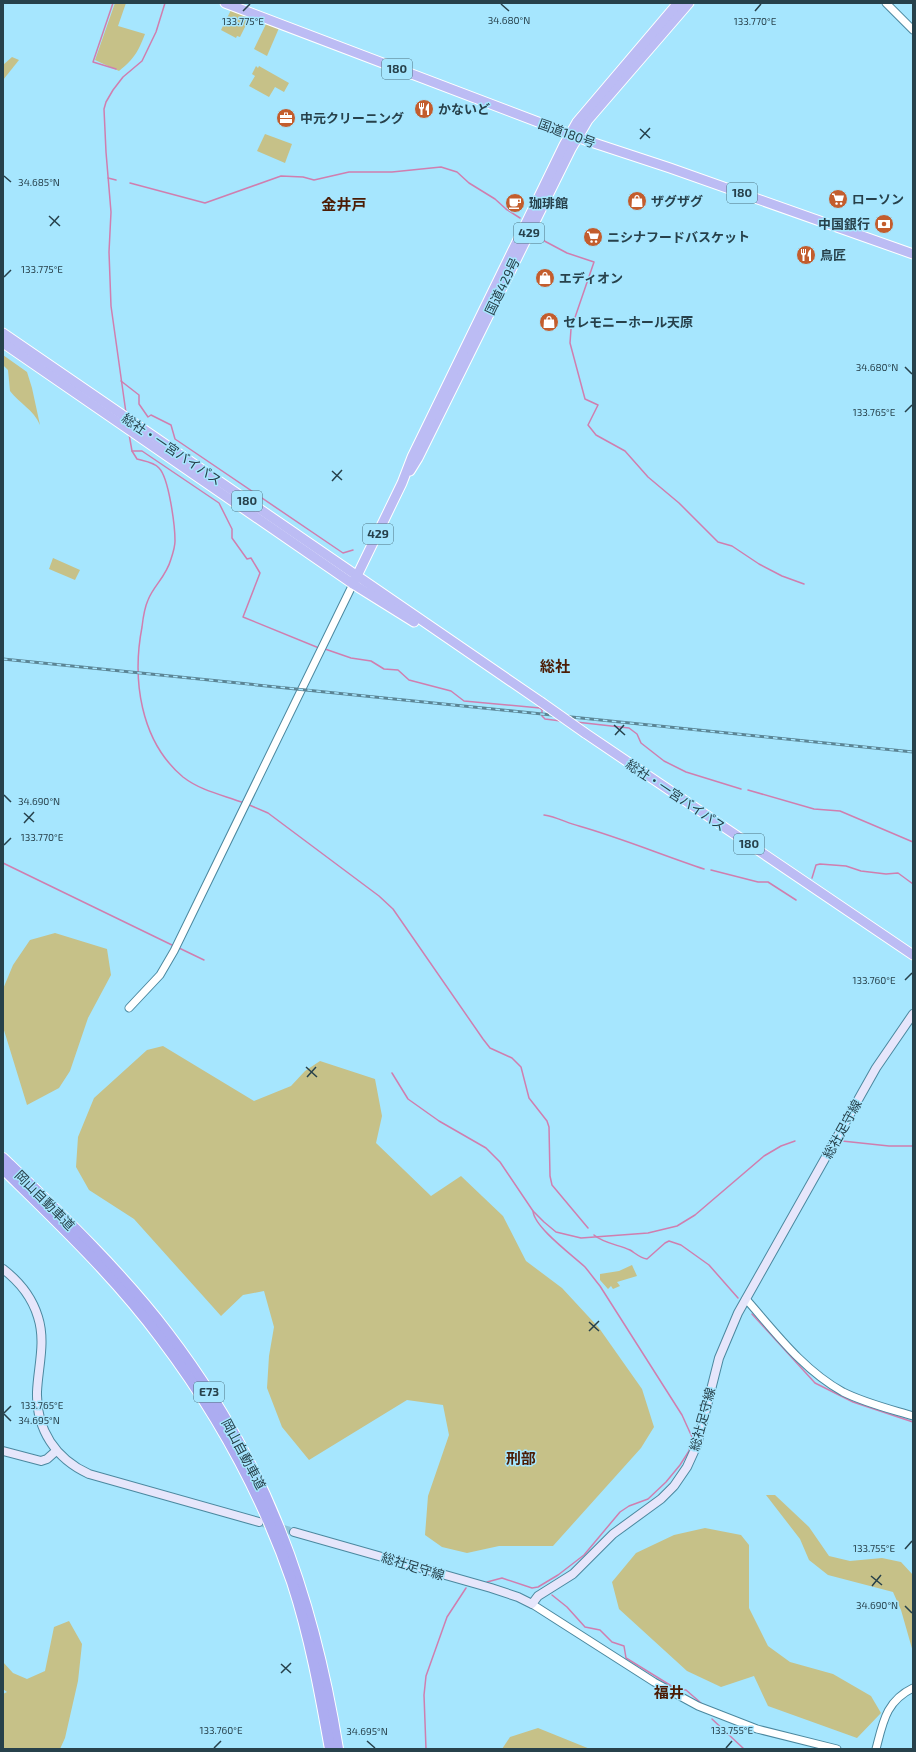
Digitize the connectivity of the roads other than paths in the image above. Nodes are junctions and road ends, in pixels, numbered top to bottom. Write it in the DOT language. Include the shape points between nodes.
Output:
graph roads {
  1 [pos="225,3"];
  2 [pos="678,3"];
  3 [pos="689,3"];
  4 [pos="886,3"];
  5 [pos="913,30"];
  6 [pos="574,136"];
  7 [pos="913,254"];
  8 [pos="3,333"];
  9 [pos="3,343"];
  10 [pos="29,356"];
  11 [pos="355,580"];
  12 [pos="913,955"];
  13 [pos="129,1008"];
  14 [pos="913,1014"];
  15 [pos="3,1158"];
  16 [pos="9,1171"];
  17 [pos="3,1269"];
  18 [pos="746,1299"];
  19 [pos="913,1416"];
  20 [pos="3,1451"];
  21 [pos="56,1451"];
  22 [pos="259,1522"];
  23 [pos="294,1532"];
  24 [pos="532,1604"];
  25 [pos="913,1688"];
  26 [pos="327,1708"];
  27 [pos="330,1749"];
  28 [pos="338,1749"];
  29 [pos="837,1749"];
  30 [pos="876,1749"];
  1 -- 6 [label="highway, 国道180号 / 180"];
  2 -- 6 [label="highway, 国道429号 / 429" via="577,122"];
  3 -- 6 [label="highway, 国道429号 / 429"];
  4 -- 5 [label="street"];
  6 -- 7 [label="highway, 国道180号 / 180"];
  6 -- 11 [label="highway, 国道429号 / 429" via="476,324"];
  8 -- 10 [label="highway, 総社・一宮バイパス / 180"];
  9 -- 10 [label="highway, 総社・一宮バイパス / 180"];
  10 -- 11 [label="highway, 総社・一宮バイパス / 180" via="118,412"];
  10 -- 11 [label="highway, 総社・一宮バイパス / 180" via="120,424"];
  11 -- 12 [label="highway, 総社・一宮バイパス / 180, bridge" via="411,620 459,647 542,702"];
  11 -- 13 [label="street" via="160,976"];
  14 -- 18 [label="main road, 総社足守線" via="876,1068"];
  15 -- 16 [label="highway, 岡山自動車道 / E73"];
  16 -- 26 [label="highway, 岡山自動車道 / E73" via="135,1294 168,1333 223,1415 266,1496 286,1542 301,1588"];
  17 -- 21 [label="main road" via="23,1286 38,1317 41,1350 38,1408 41,1423"];
  18 -- 19 [label="street" via="799,1359 821,1377 855,1397"];
  18 -- 24 [label="main road, 総社足守線" via="722,1349 697,1445 680,1478 661,1498 613,1534 574,1574 538,1596"];
  20 -- 21 [label="main road" via="41,1461"];
  21 -- 22 [label="main road" via="79,1470 89,1474"];
  23 -- 24 [label="main road, 総社足守線" via="491,1588"];
  24 -- 29 [label="street" via="654,1682 698,1706 757,1729"];
  25 -- 30 [label="street" via="895,1699 884,1718"];
  26 -- 27 [label="highway, 岡山自動車道 / E73"];
  26 -- 28 [label="highway, 岡山自動車道 / E73"];
}
